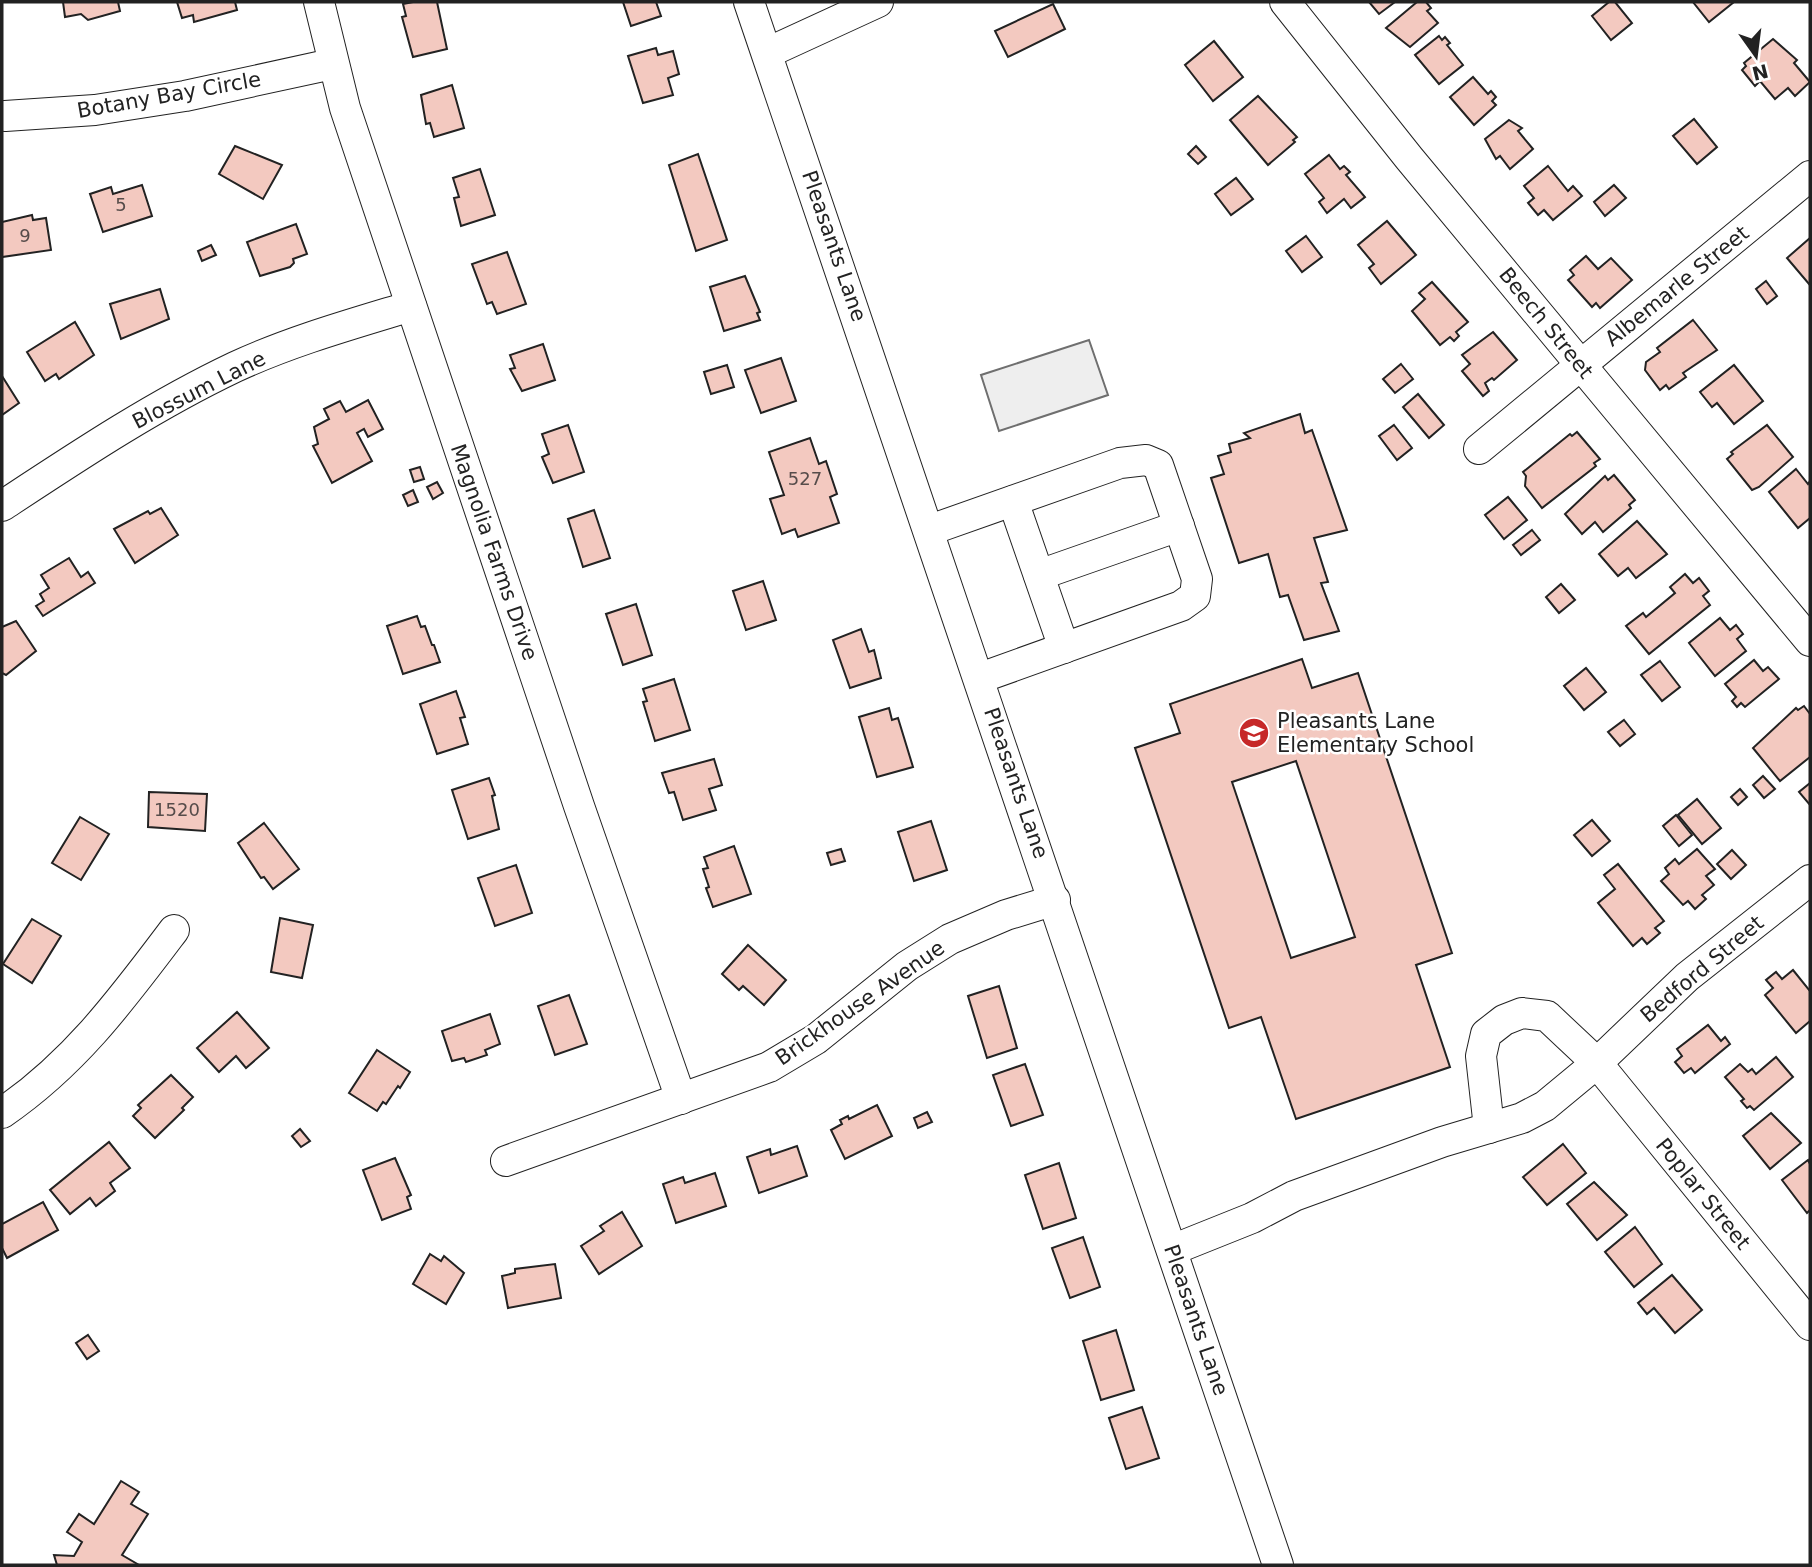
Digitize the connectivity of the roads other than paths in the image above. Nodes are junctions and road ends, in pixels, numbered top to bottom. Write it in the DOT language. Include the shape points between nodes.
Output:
graph roads {
  1 [pos="319,2"];
  2 [pos="749,2"];
  3 [pos="878,2"];
  4 [pos="1285,2"];
  5 [pos="767,52"];
  6 [pos="332,64"];
  7 [pos="5,116"];
  8 [pos="1810,176"];
  9 [pos="411,306"];
  10 [pos="1580,364"];
  11 [pos="1479,449"];
  12 [pos="1013,501"];
  13 [pos="2,506"];
  14 [pos="1179,526"];
  15 [pos="930,530"];
  16 [pos="1039,575"];
  17 [pos="1810,641"];
  18 [pos="1065,648"];
  19 [pos="980,678"];
  20 [pos="1810,880"];
  21 [pos="1055,900"];
  22 [pos="174,930"];
  23 [pos="1597,1063"];
  24 [pos="681,1099"];
  25 [pos="2,1113"];
  26 [pos="1489,1128"];
  27 [pos="506,1161"];
  28 [pos="1172,1250"];
  29 [pos="1810,1325"];
  30 [pos="1278,1565"];
  1 -- 6 [label="street, Magnolia Farms Drive"];
  2 -- 5 [label="street, Pleasants Lane"];
  3 -- 5 [label="street"];
  4 -- 10 [label="street, Beech Street"];
  5 -- 15 [label="street, Pleasants Lane"];
  6 -- 7 [label="street, Botany Bay Circle" via="185,96 95,110"];
  6 -- 9 [label="street, Magnolia Farms Drive"];
  8 -- 10 [label="street, Albemarle Street"];
  9 -- 13 [label="street, Blossum Lane" via="237,366 169,400"];
  9 -- 24 [label="street, Magnolia Farms Drive"];
  10 -- 11 [label="street, Albemarle Street"];
  10 -- 17 [label="street, Beech Street"];
  12 -- 14 [label="street" via="1120,463 1146,460 1158,465"];
  12 -- 15 [label="street"];
  12 -- 16 [label="street"];
  14 -- 16 [label="street"];
  14 -- 18 [label="street" via="1197,579 1195,596 1181,606"];
  15 -- 19 [label="street, Pleasants Lane"];
  16 -- 18 [label="street"];
  18 -- 19 [label="street"];
  19 -- 21 [label="street, Pleasants Lane"];
  20 -- 23 [label="street, Bedford Street" via="1687,977"];
  21 -- 24 [label="street, Brickhouse Avenue" via="950,939 906,966 816,1039 769,1067"];
  21 -- 28 [label="street, Pleasants Lane"];
  22 -- 25 [label="street" via="100,1028 58,1070"];
  23 -- 26 [label="street, Bedford Street" via="1545,1106"];
  23 -- 26 [label="street, Poplar Street" via="1547,1016 1522,1013 1504,1020 1486,1034 1481,1056"];
  23 -- 29 [label="street, Poplar Street"];
  24 -- 27 [label="street, Brickhouse Avenue"];
  26 -- 28 [label="street, Bedford Street" via="1294,1196"];
  28 -- 30 [label="street, Pleasants Lane"];
}
